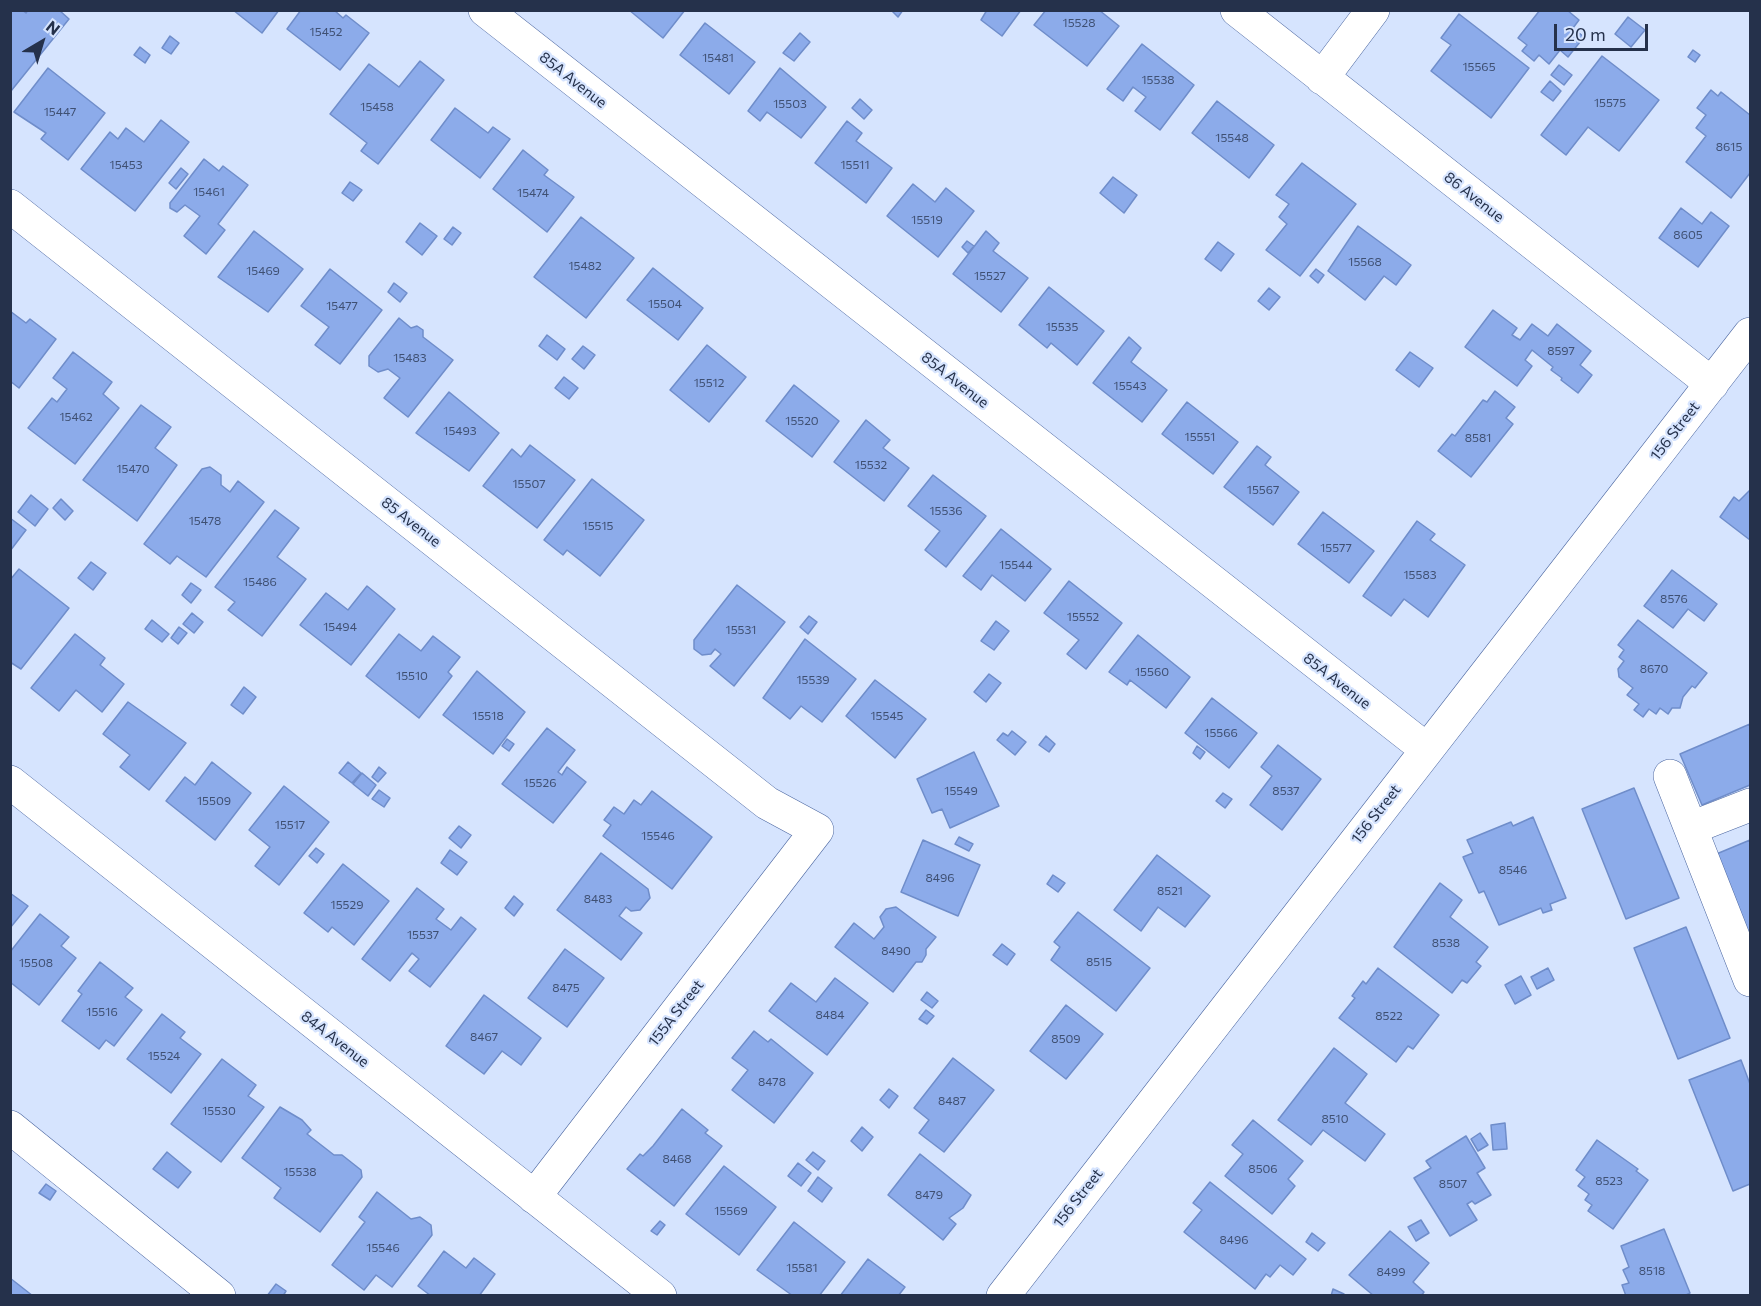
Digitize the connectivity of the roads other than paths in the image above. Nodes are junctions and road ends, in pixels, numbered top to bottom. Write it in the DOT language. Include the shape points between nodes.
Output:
graph roads {
  1 [pos="485,10"];
  2 [pos="1237,10"];
  3 [pos="1373,10"];
  4 [pos="1322,78"];
  5 [pos="10,206"];
  6 [pos="1750,334"];
  7 [pos="1712,384"];
  8 [pos="1426,749"];
  9 [pos="1671,776"];
  10 [pos="10,782"];
  11 [pos="1750,805"];
  12 [pos="1691,828"];
  13 [pos="817,830"];
  14 [pos="1750,980"];
  15 [pos="10,1127"];
  16 [pos="534,1197"];
  17 [pos="219,1296"];
  18 [pos="660,1296"];
  19 [pos="1003,1296"];
  1 -- 8 [label="street, 85A Avenue"];
  2 -- 4 [label="street, 86 Avenue"];
  3 -- 4 [label="street"];
  4 -- 7 [label="street, 86 Avenue"];
  5 -- 13 [label="street, 85 Avenue" via="767,803"];
  6 -- 7 [label="street, 156 Street"];
  7 -- 8 [label="street, 156 Street"];
  8 -- 19 [label="street, 156 Street"];
  9 -- 12 [label="street"];
  10 -- 16 [label="street, 84A Avenue"];
  11 -- 12 [label="street"];
  12 -- 14 [label="street"];
  13 -- 16 [label="street, 155A Street"];
  15 -- 17 [label="street"];
  16 -- 18 [label="street, 84A Avenue"];
}
